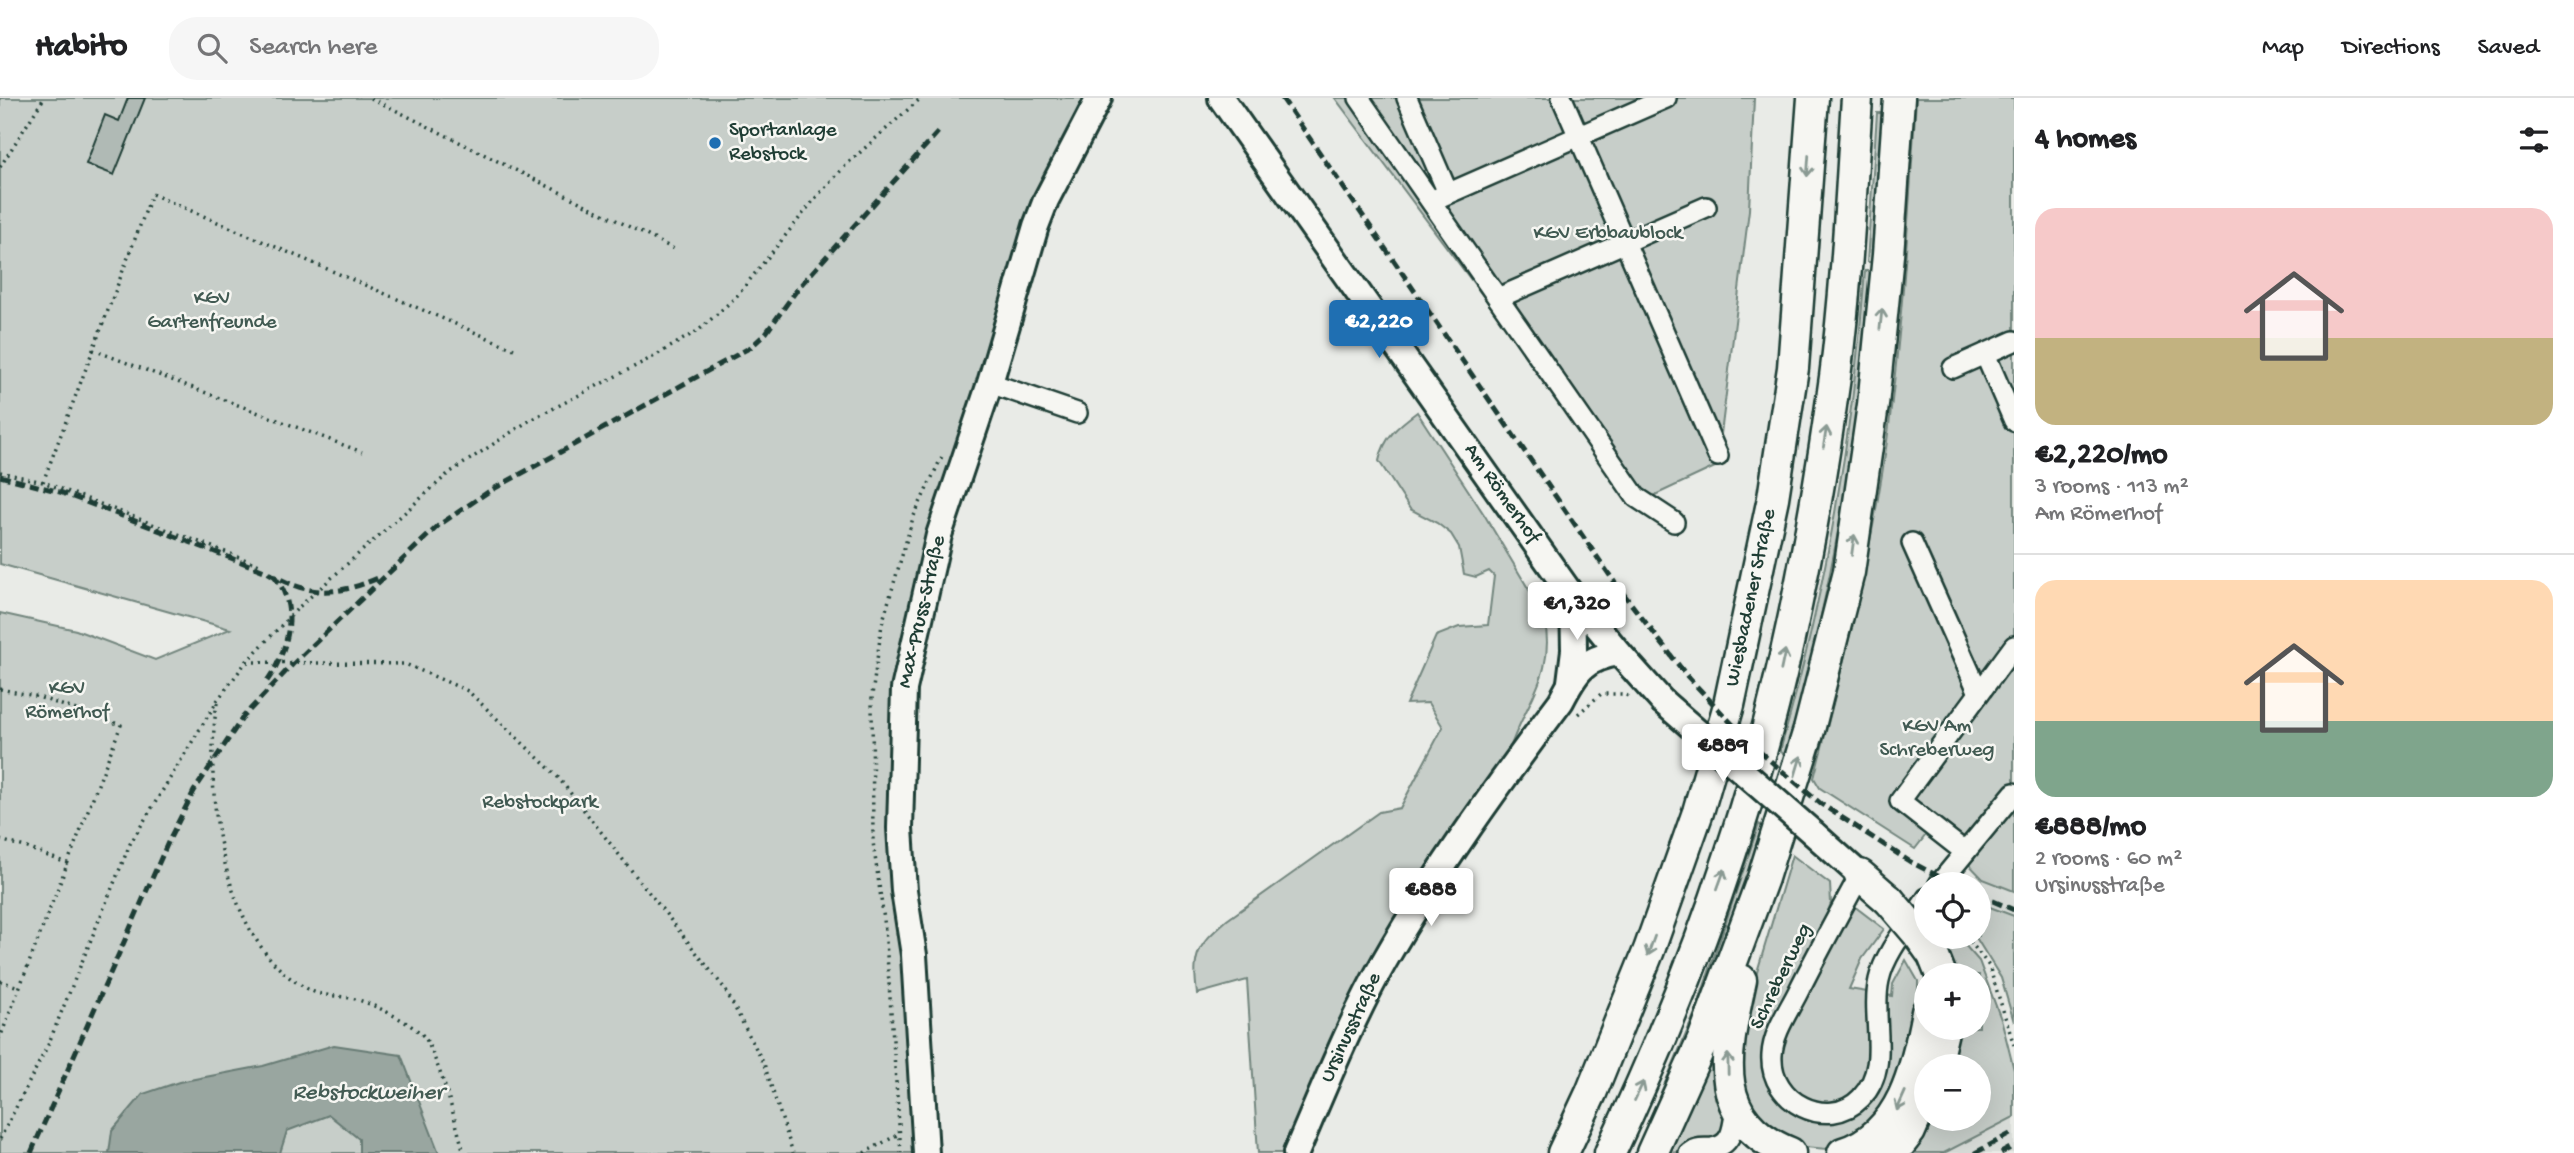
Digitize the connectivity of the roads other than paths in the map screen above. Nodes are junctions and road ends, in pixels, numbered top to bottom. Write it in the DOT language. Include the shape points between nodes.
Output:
graph roads {
  1 [pos="1098,98"];
  2 [pos="1221,98"];
  3 [pos="1359,98"];
  4 [pos="1408,98"];
  5 [pos="1562,98"];
  6 [pos="1666,98"];
  7 [pos="1813,98"];
  8 [pos="1857,98"];
  9 [pos="1899,98"];
  10 [pos="1579,136"];
  11 [pos="1440,197"];
  12 [pos="1706,207"];
  13 [pos="1625,241"];
  14 [pos="1498,298"];
  15 [pos="2014,341"];
  16 [pos="1985,354"];
  17 [pos="1952,368"];
  18 [pos="989,383"];
  19 [pos="1077,413"];
  20 [pos="2014,421"];
  21 [pos="1718,456"];
  22 [pos="1674,522"];
  23 [pos="1912,543"];
  24 [pos="1573,597"];
  25 [pos="2014,646"];
  26 [pos="1619,653"];
  27 [pos="1565,692"];
  28 [pos="1979,692"];
  29 [pos="2014,793"];
  30 [pos="1965,852"];
  31 [pos="1949,872"];
  32 [pos="1860,875"];
  33 [pos="1763,878"];
  34 [pos="1914,918"];
  35 [pos="1914,928"];
  36 [pos="1919,1040"];
  37 [pos="1914,1124"];
  38 [pos="1733,1132"];
  39 [pos="926,1153"];
  40 [pos="1296,1153"];
  41 [pos="1563,1153"];
  42 [pos="1610,1153"];
  43 [pos="1652,1153"];
  44 [pos="1689,1153"];
  45 [pos="1790,1153"];
  46 [pos="1843,1153"];
  47 [pos="1893,1153"];
  1 -- 18 [label="main road, Max-Pruss-Straße" via="1036,226"];
  2 -- 24 [label="main road, Am Römerhof"];
  3 -- 11 [label="street"];
  4 -- 11 [label="street"];
  5 -- 10 [label="street"];
  6 -- 10 [label="street"];
  7 -- 41 [label="highway, Wiesbadener Straße, one-way" via="1793,368 1773,498 1729,705 1698,812 1649,950"];
  42 -- 8 [label="highway, Wiesbadener Straße, one-way" via="1648,1072 1730,857 1774,703 1813,516 1835,375"];
  33 -- 9 [label="highway, one-way" via="1809,730 1849,572 1873,405"];
  10 -- 11 [label="street"];
  10 -- 13 [label="street"];
  11 -- 14 [label="street"];
  12 -- 13 [label="street"];
  13 -- 14 [label="street"];
  13 -- 21 [label="street"];
  14 -- 22 [label="street" via="1636,497"];
  15 -- 16 [label="street"];
  16 -- 17 [label="street"];
  16 -- 20 [label="street"];
  18 -- 19 [label="street"];
  18 -- 39 [label="main road, Max-Pruss-Straße" via="939,535 904,689 900,828 914,955"];
  23 -- 28 [label="street"];
  24 -- 26 [label="main road, Am Römerhof"];
  24 -- 27 [label="main road" via="1574,633"];
  25 -- 28 [label="street"];
  26 -- 27 [label="main road, Ursinusstraße" via="1588,683"];
  26 -- 32 [label="main road, Am Römerhof, bridge" via="1662,701"];
  27 -- 40 [label="main road, Ursinusstraße" via="1434,878 1384,962"];
  28 -- 30 [label="street" via="1899,801"];
  29 -- 30 [label="street"];
  30 -- 31 [label="street"];
  32 -- 34 [label="street, Schreberweg" via="1773,1044 1776,1084 1801,1107 1831,1112 1848,1107 1871,1085 1878,1050 1879,980"];
  32 -- 35 [label="highway, bridge"];
  38 -- 33 [label="highway, one-way" via="1729,1041"];
  33 -- 43 [label="highway" via="1703,1040"];
  36 -- 46 [label="highway, one-way" via="1893,1118 1876,1137"];
  37 -- 47 [label="highway"];
  38 -- 44 [label="street" via="1723,1145"];
  38 -- 45 [label="highway" via="1743,1121 1758,1136"];
}
